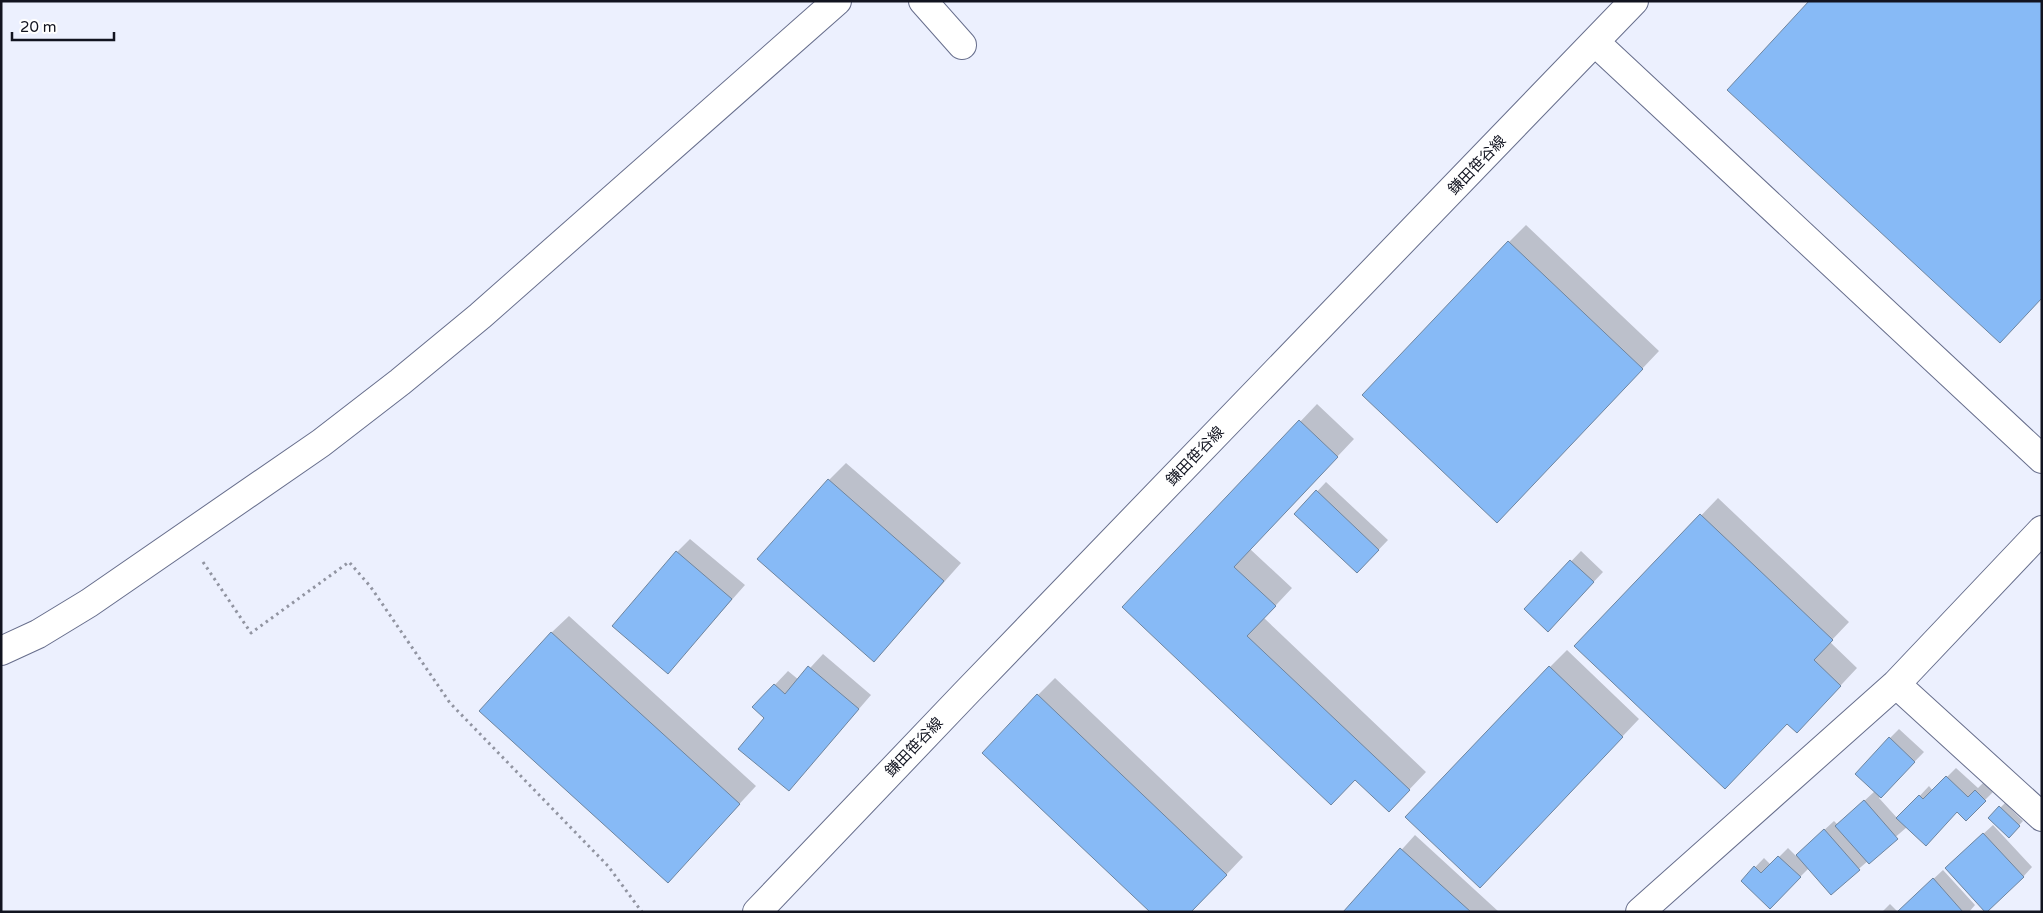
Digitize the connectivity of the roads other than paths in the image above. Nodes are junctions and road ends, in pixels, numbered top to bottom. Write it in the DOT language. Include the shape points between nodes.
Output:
graph roads {
  1 [pos="836,1"];
  2 [pos="923,1"];
  3 [pos="1634,1"];
  4 [pos="1596,43"];
  5 [pos="962,45"];
  6 [pos="2042,459"];
  7 [pos="2042,530"];
  8 [pos="1,652"];
  9 [pos="1896,684"];
  10 [pos="2042,817"];
  11 [pos="757,912"];
  12 [pos="1640,912"];
  1 -- 8 [label="street" via="480,316 321,444 89,603"];
  2 -- 5 [label="street"];
  3 -- 4 [label="street, 鎌田笹谷線"];
  4 -- 6 [label="street"];
  4 -- 11 [label="street, 鎌田笹谷線" via="978,679"];
  7 -- 9 [label="street"];
  9 -- 10 [label="street"];
  9 -- 12 [label="street"];
}
